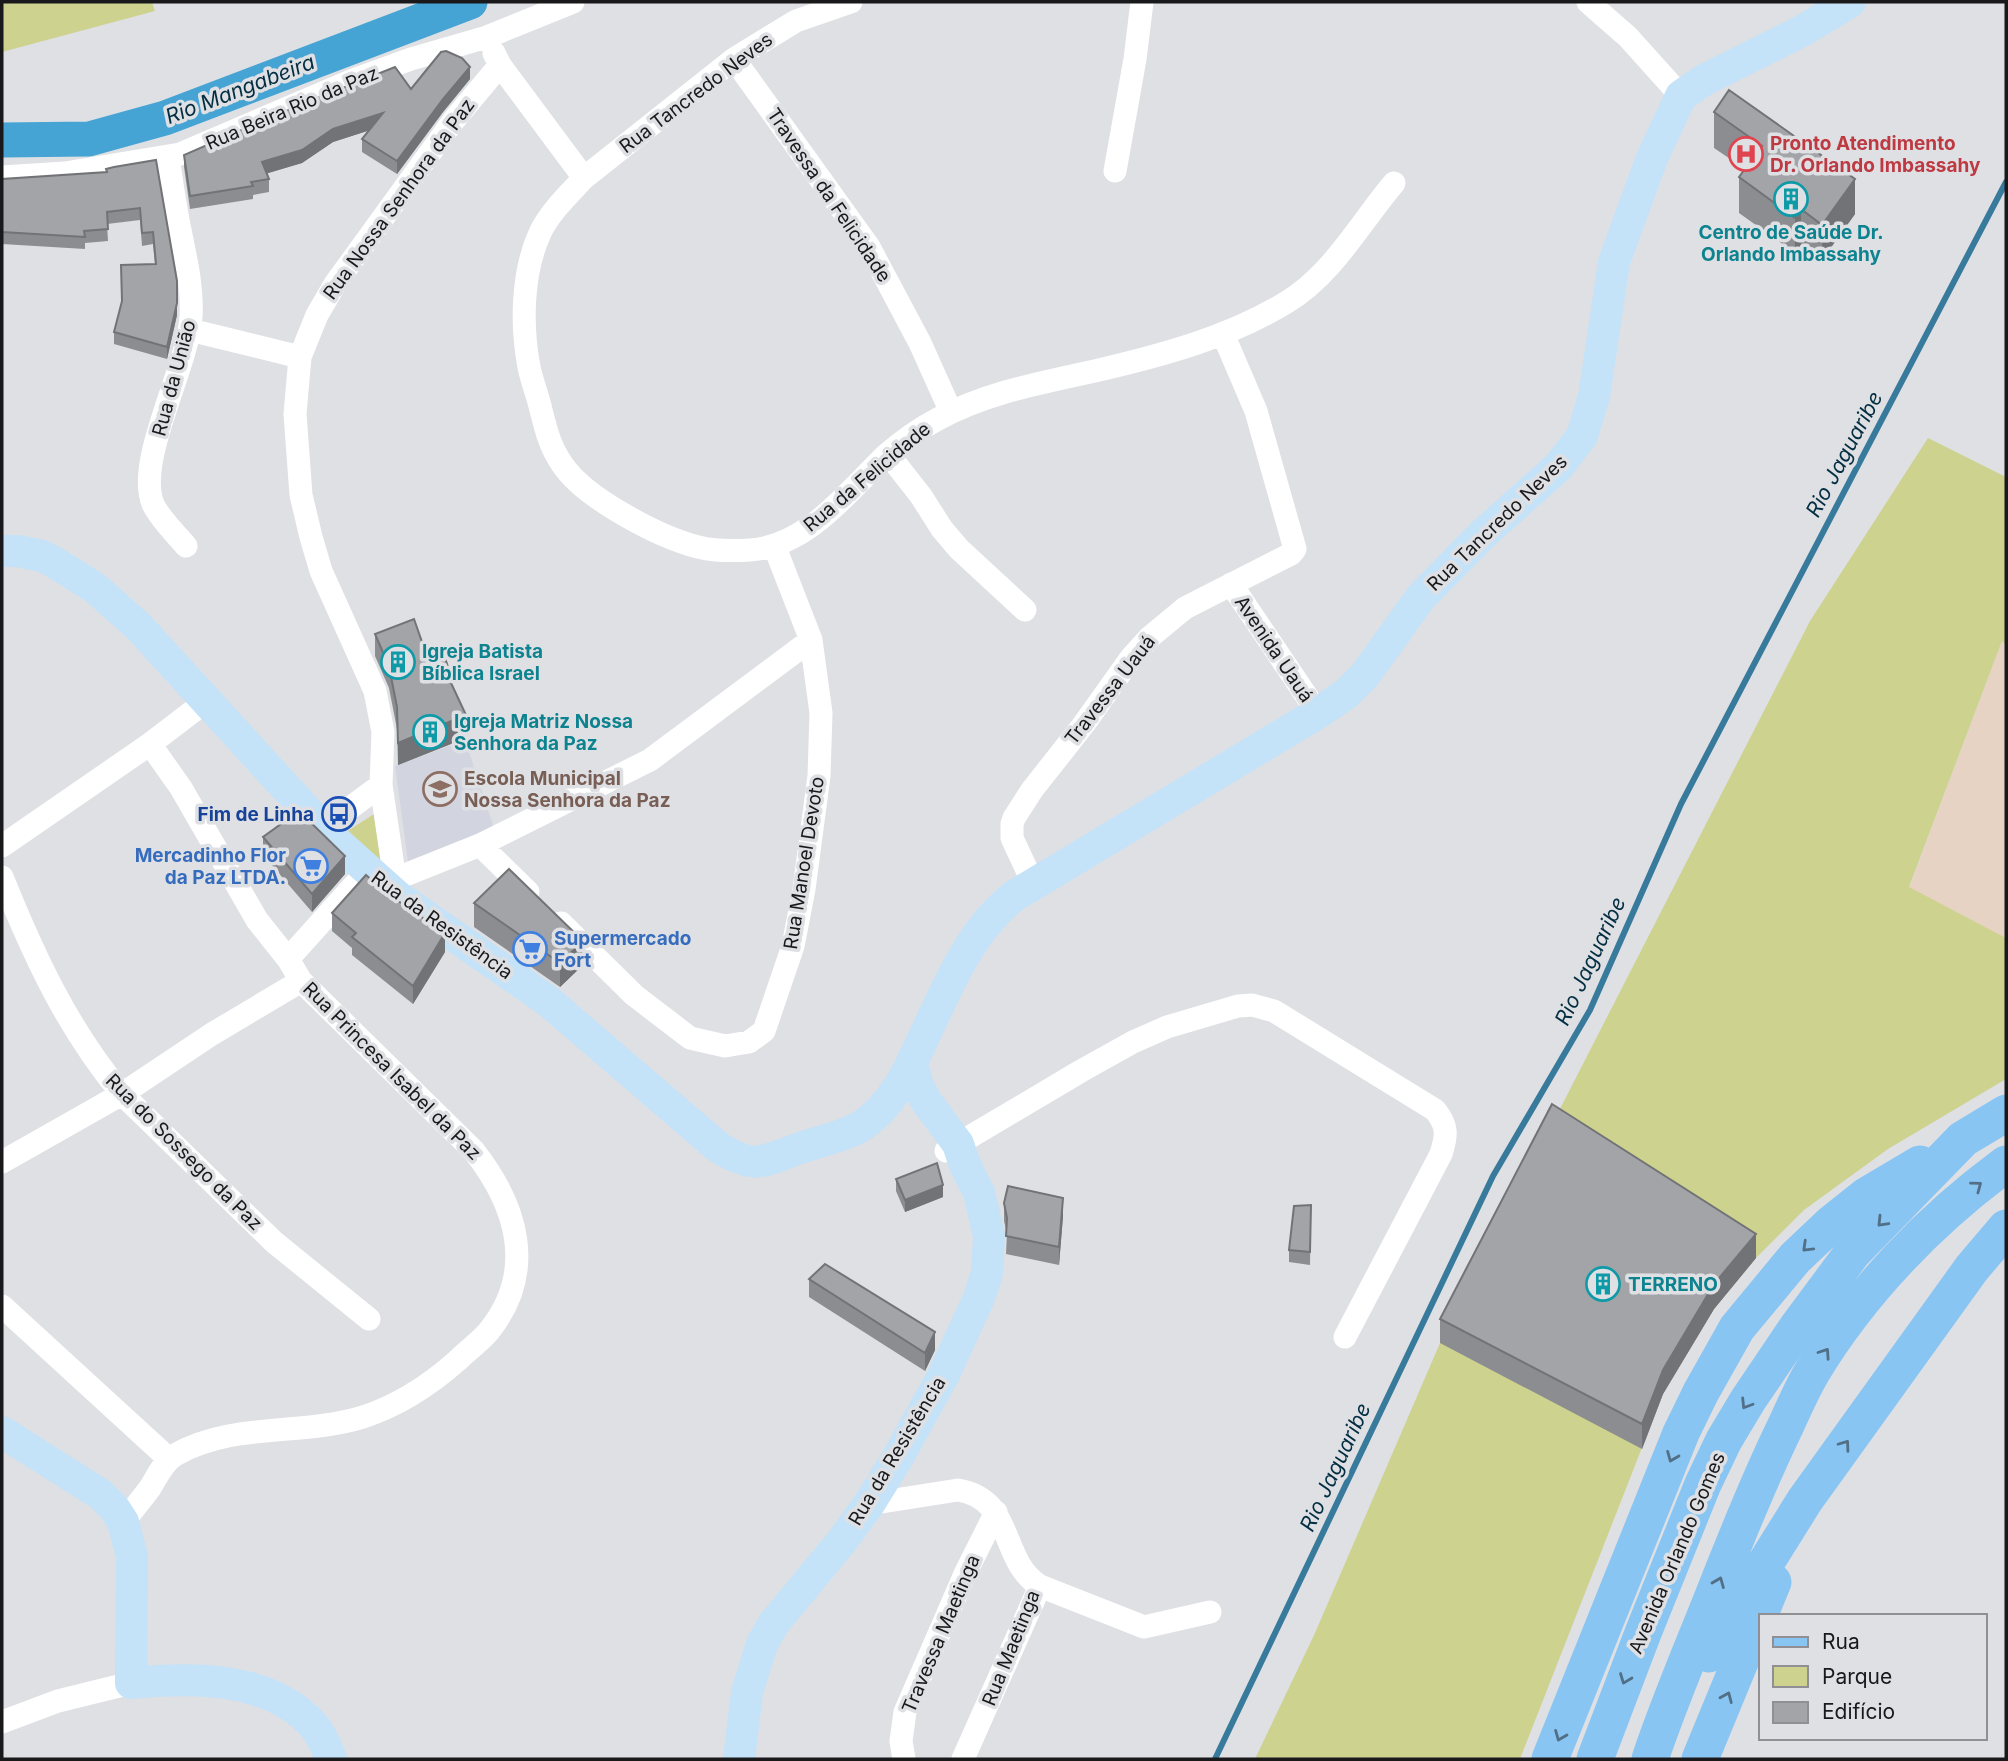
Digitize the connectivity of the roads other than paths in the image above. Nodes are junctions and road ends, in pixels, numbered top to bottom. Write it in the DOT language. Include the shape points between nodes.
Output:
graph roads {
  1 [pos="573,2"];
  2 [pos="851,2"];
  3 [pos="1142,2"];
  4 [pos="1588,2"];
  5 [pos="1850,2"];
  6 [pos="487,37"];
  7 [pos="734,59"];
  8 [pos="500,65"];
  9 [pos="1681,96"];
  10 [pos="168,157"];
  11 [pos="1115,171"];
  12 [pos="2,177"];
  13 [pos="584,178"];
  14 [pos="1394,183"];
  15 [pos="190,330"];
  16 [pos="1223,334"];
  17 [pos="300,357"];
  18 [pos="951,412"];
  19 [pos="888,454"];
  20 [pos="774,545"];
  21 [pos="186,546"];
  22 [pos="2,551"];
  23 [pos="1231,584"];
  24 [pos="1025,610"];
  25 [pos="811,640"];
  26 [pos="205,702"];
  27 [pos="1318,713"];
  28 [pos="150,744"];
  29 [pos="381,785"];
  30 [pos="323,828"];
  31 [pos="480,845"];
  32 [pos="2,846"];
  33 [pos="2,877"];
  34 [pos="387,882"];
  35 [pos="1033,883"];
  36 [pos="288,959"];
  37 [pos="301,981"];
  38 [pos="912,1063"];
  39 [pos="122,1094"];
  40 [pos="889,1102"];
  41 [pos="2006,1113"];
  42 [pos="1964,1139"];
  43 [pos="956,1153"];
  44 [pos="2,1162"];
  45 [pos="2006,1164"];
  46 [pos="2006,1228"];
  47 [pos="2,1306"];
  48 [pos="369,1319"];
  49 [pos="1345,1337"];
  50 [pos="2,1432"];
  51 [pos="169,1460"];
  52 [pos="1805,1500"];
  53 [pos="869,1504"];
  54 [pos="996,1512"];
  55 [pos="123,1522"];
  56 [pos="1040,1586"];
  57 [pos="1210,1612"];
  58 [pos="1760,1614"];
  59 [pos="1759,1617"];
  60 [pos="131,1683"];
  61 [pos="2,1722"];
  62 [pos="1654,1747"];
  63 [pos="331,1759"];
  64 [pos="739,1759"];
  65 [pos="904,1759"];
  66 [pos="963,1759"];
  67 [pos="1550,1759"];
  68 [pos="1595,1759"];
  69 [pos="1700,1759"];
  1 -- 6 [label="street, Rua Beira Rio da Paz"];
  2 -- 7 [label="street, Rua Tancredo Neves" via="796,21"];
  3 -- 11 [label="street"];
  4 -- 9 [label="street" via="1628,37"];
  5 -- 9 [label="street"];
  6 -- 8 [label="street"];
  6 -- 10 [label="street, Rua Beira Rio da Paz" via="372,73"];
  7 -- 13 [label="street, Rua Tancredo Neves"];
  7 -- 18 [label="street, Travessa da Felicidade" via="869,247"];
  8 -- 13 [label="street"];
  8 -- 17 [label="street, Rua Nossa Senhora da Paz" via="355,256 317,315"];
  9 -- 27 [label="street, Rua Tancredo Neves" via="1652,158 1614,261 1594,396 1582,436 1558,467 1421,597 1366,675"];
  10 -- 12 [label="street, Rua Beira Rio da Paz" via="65,173"];
  10 -- 15 [label="street, Rua da União" via="189,271"];
  13 -- 20 [label="street, Rua da Felicidade" via="541,230 526,284 528,365 549,443 581,485 657,532 702,548 748,550"];
  14 -- 16 [label="street, Rua da Felicidade" via="1333,261 1301,293"];
  15 -- 17 [label="street"];
  15 -- 21 [label="street, Rua da União" via="149,480 155,507"];
  16 -- 18 [label="street, Rua da Felicidade" via="1144,359 1037,383"];
  16 -- 23 [label="street, Travessa Uauá" via="1256,411 1295,549"];
  17 -- 29 [label="street, Rua Nossa Senhora da Paz" via="295,414 302,495 321,571 375,691 383,732"];
  18 -- 19 [label="street, Rua da Felicidade"];
  19 -- 20 [label="street, Rua da Felicidade" via="837,506"];
  19 -- 24 [label="street" via="942,530"];
  20 -- 25 [label="street, Rua Manoel Devoto"];
  22 -- 26 [label="street, Rua da Resistência" via="42,556 95,587 138,626"];
  23 -- 27 [label="street, Avenida Uauá"];
  23 -- 35 [label="street, Travessa Uauá" via="1185,608 1144,644 1021,805 1011,832"];
  25 -- 31 [label="street" via="650,760"];
  25 -- 31 [label="street, Rua Manoel Devoto" via="821,713 804,889 776,1000 764,1031 749,1042 725,1046 690,1038 634,995"];
  26 -- 28 [label="street"];
  26 -- 30 [label="street, Rua da Resistência"];
  27 -- 35 [label="street, Rua Tancredo Neves"];
  28 -- 32 [label="street"];
  28 -- 36 [label="street, Rua Princesa Isabel da Paz" via="181,788 257,920"];
  29 -- 30 [label="street"];
  29 -- 34 [label="street, Rua Nossa Senhora da Paz"];
  30 -- 34 [label="street, Rua da Resistência"];
  31 -- 34 [label="street"];
  33 -- 39 [label="street, Rua do Sossego da Paz" via="72,1028"];
  34 -- 36 [label="street"];
  34 -- 40 [label="street, Rua da Resistência" via="548,1001 738,1160 758,1163 861,1127"];
  35 -- 38 [label="street, Rua Tancredo Neves" via="997,910 978,932"];
  36 -- 37 [label="street, Rua Princesa Isabel da Paz"];
  37 -- 39 [label="street"];
  37 -- 51 [label="street, Rua Princesa Isabel da Paz" via="492,1174 511,1218 518,1246 517,1270 503,1310 489,1332 447,1370 393,1405 341,1422 208,1441"];
  38 -- 40 [label="street, Rua da Resistência"];
  38 -- 43 [label="street, Rua da Resistência" via="918,1086"];
  39 -- 44 [label="street"];
  39 -- 48 [label="street, Rua do Sossego da Paz" via="274,1242"];
  40 -- 43 [label="street, Rua da Resistência"];
  41 -- 42 [label="main road, Avenida Orlando Gomes"];
  42 -- 67 [label="main road, one-way" via="1866,1196 1832,1223 1795,1258 1737,1328 1681,1433"];
  42 -- 68 [label="main road, Avenida Orlando Gomes, one-way" via="1853,1252 1736,1420 1681,1536"];
  43 -- 49 [label="street" via="1133,1042 1238,1006 1274,1011 1435,1110 1447,1131 1441,1154"];
  43 -- 53 [label="street, Rua da Resistência" via="979,1193 986,1220 989,1252 984,1285 944,1374"];
  62 -- 45 [label="main road, one-way" via="1768,1462 1811,1374 1843,1326 1895,1264 1932,1225"];
  52 -- 46 [label="main road, one-way" via="1972,1268"];
  47 -- 51 [label="street"];
  50 -- 55 [label="street" via="100,1493"];
  51 -- 55 [label="street, Rua Princesa Isabel da Paz"];
  58 -- 52 [label="main road, one-way"];
  52 -- 62 [label="main road"];
  53 -- 54 [label="street" via="958,1490 978,1495"];
  53 -- 64 [label="street, Rua da Resistência" via="762,1644 747,1692"];
  54 -- 56 [label="street, Rua Maetinga" via="1023,1571"];
  54 -- 65 [label="street, Travessa Maetinga" via="905,1712"];
  55 -- 60 [label="street" via="132,1557"];
  56 -- 57 [label="street" via="1144,1627"];
  56 -- 66 [label="street, Rua Maetinga"];
  69 -- 59 [label="main road, one-way"];
  60 -- 61 [label="street" via="58,1701"];
  60 -- 63 [label="street" via="234,1678 298,1712 324,1741"];
}
